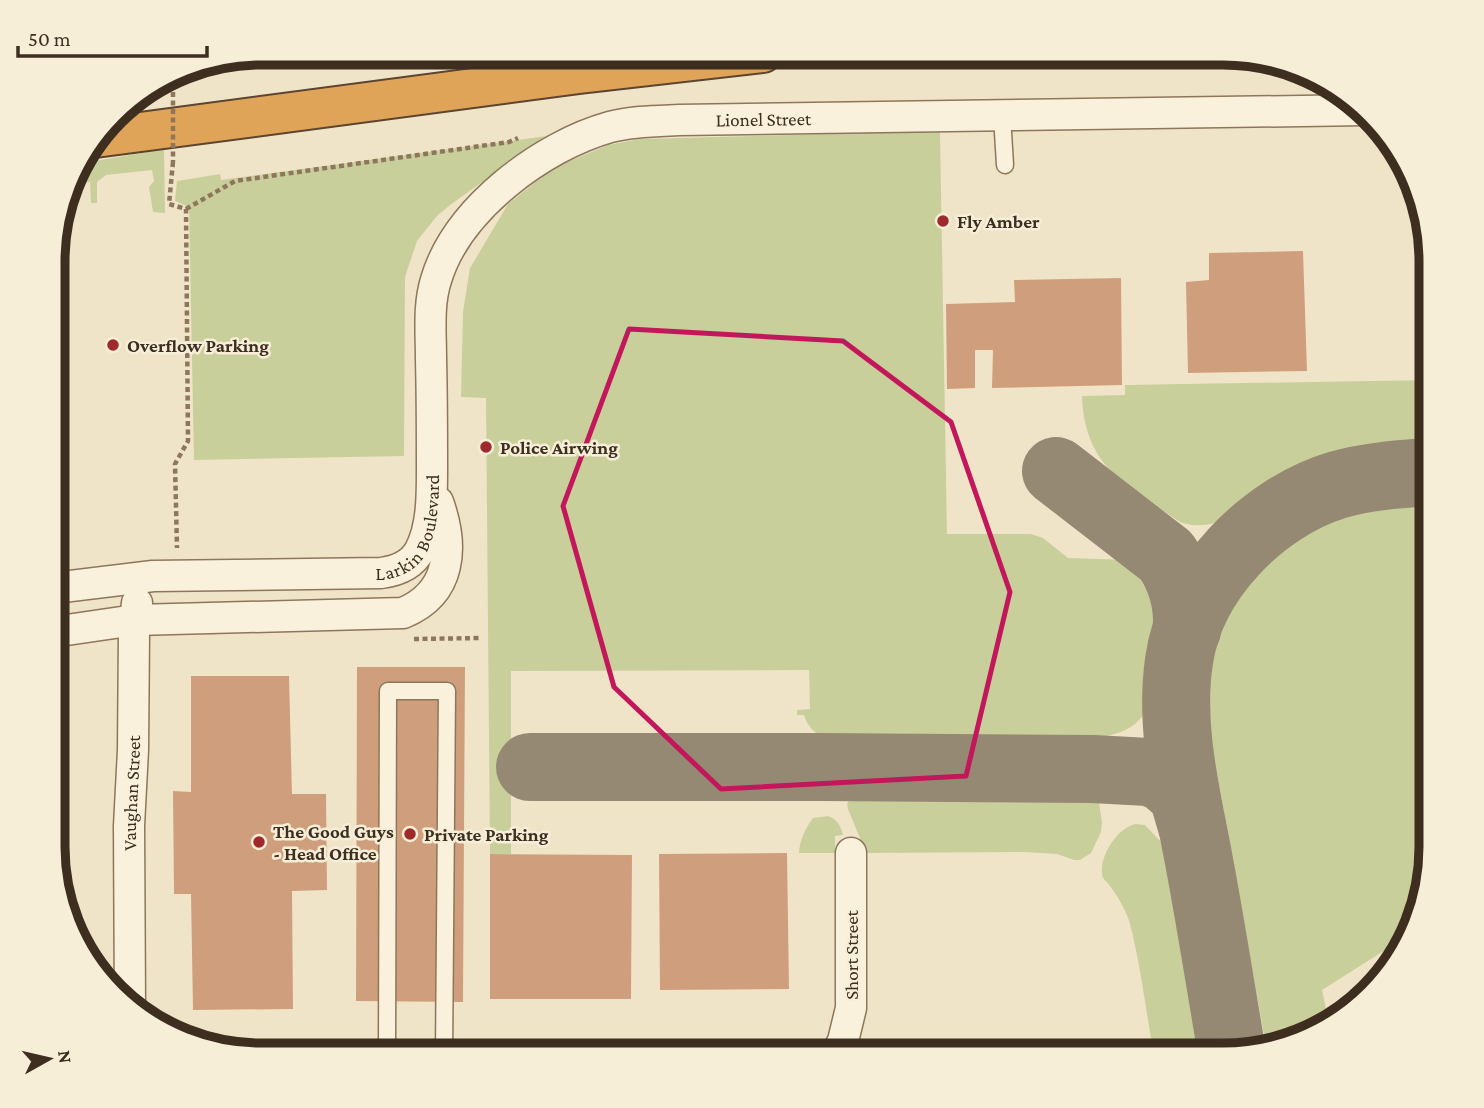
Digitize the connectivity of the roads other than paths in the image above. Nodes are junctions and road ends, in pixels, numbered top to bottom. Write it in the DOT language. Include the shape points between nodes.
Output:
graph roads {
  1 [pos="658,65"];
  2 [pos="1349,110"];
  3 [pos="1002,117"];
  4 [pos="109,136"];
  5 [pos="1005,165"];
  6 [pos="432,485"];
  7 [pos="142,577"];
  8 [pos="65,587"];
  9 [pos="135,620"];
  10 [pos="65,630"];
  11 [pos="851,853"];
  12 [pos="130,993"];
  13 [pos="387,1043"];
  14 [pos="444,1043"];
  15 [pos="842,1043"];
  1 -- 4 [label="highway"];
  2 -- 3 [label="street, Lionel Street"];
  3 -- 5 [label="lane"];
  3 -- 6 [label="street, Lionel Street" via="631,122 575,139 536,161 473,217 435,281"];
  6 -- 7 [label="street, Larkin Boulevard" via="423,545 410,564 395,570"];
  6 -- 9 [label="street, Larkin Boulevard" via="445,531 444,572 433,593 412,609 390,615"];
  7 -- 8 [label="street, Larkin Boulevard"];
  7 -- 9 [label="street, Vaughan Street"];
  9 -- 10 [label="street, Larkin Boulevard"];
  9 -- 12 [label="street, Vaughan Street"];
  11 -- 15 [label="street, Short Street" via="851,1008"];
  13 -- 14 [label="lane" via="388,691 447,691"];
}
